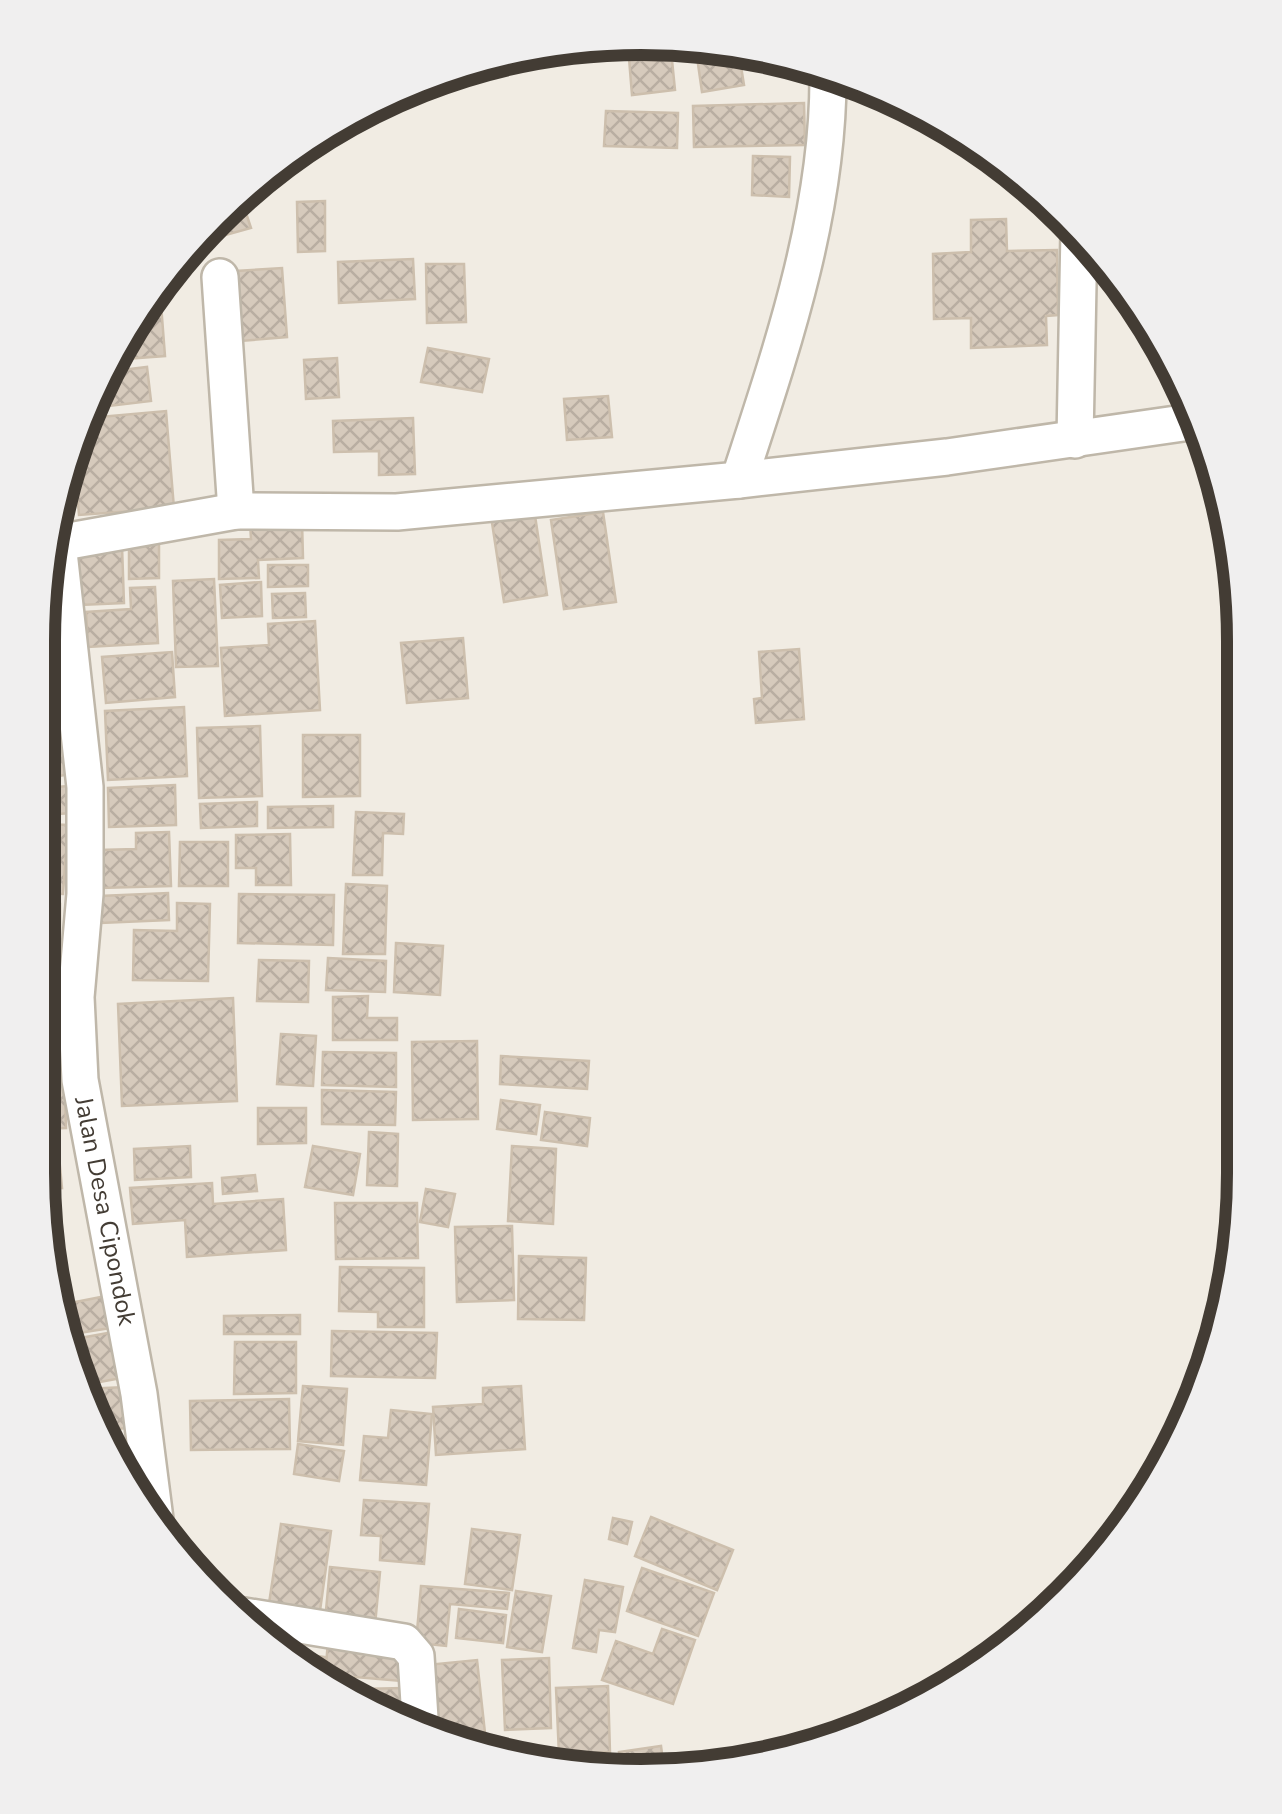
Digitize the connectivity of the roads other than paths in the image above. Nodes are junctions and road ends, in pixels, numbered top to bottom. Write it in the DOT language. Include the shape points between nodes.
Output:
graph roads {
  1 [pos="828,86"];
  2 [pos="1079,252"];
  3 [pos="220,277"];
  4 [pos="1184,423"];
  5 [pos="1075,440"];
  6 [pos="739,480"];
  7 [pos="236,511"];
  8 [pos="65,533"];
  9 [pos="59,579"];
  10 [pos="152,1496"];
  11 [pos="261,1619"];
  12 [pos="420,1715"];
  1 -- 6 [label="street" via="824,150 804,257"];
  2 -- 5 [label="street"];
  3 -- 7 [label="street"];
  4 -- 5 [label="street"];
  5 -- 6 [label="street"];
  6 -- 7 [label="street" via="397,512"];
  7 -- 8 [label="street"];
  9 -- 10 [label="street, Jalan Desa Cipondok" via="85,786 76,997 80,1080 140,1394"];
  11 -- 12 [label="street" via="404,1642 416,1656"];
}
